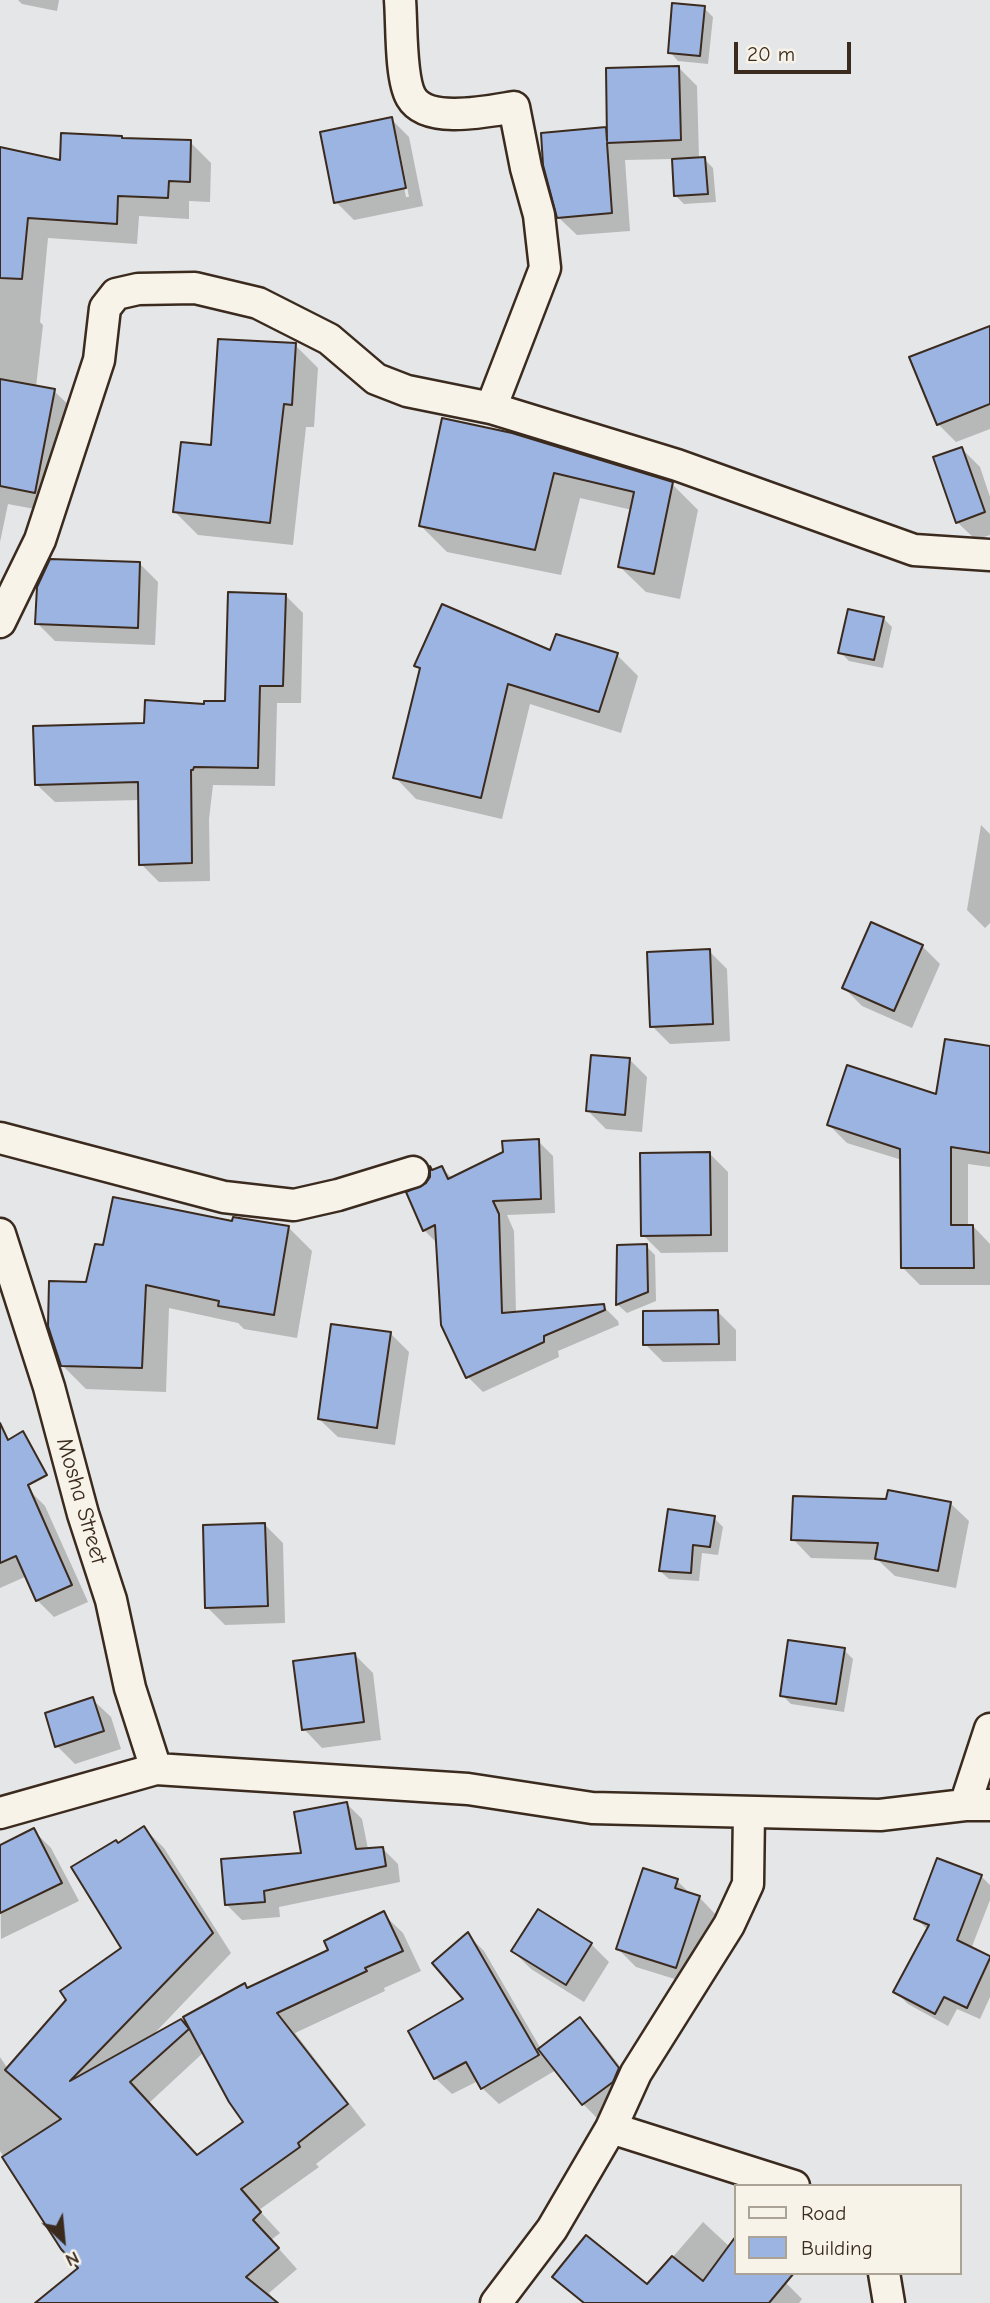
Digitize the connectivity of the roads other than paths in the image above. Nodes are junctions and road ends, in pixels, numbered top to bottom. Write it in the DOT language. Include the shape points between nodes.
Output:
graph roads {
  1 [pos="400,0"];
  2 [pos="491,408"];
  3 [pos="990,555"];
  4 [pos="0,622"];
  5 [pos="0,1138"];
  6 [pos="413,1171"];
  7 [pos="0,1234"];
  8 [pos="990,1729"];
  9 [pos="156,1769"];
  10 [pos="977,1805"];
  11 [pos="749,1812"];
  12 [pos="0,1813"];
  13 [pos="611,2128"];
  14 [pos="788,2184"];
  15 [pos="884,2275"];
  16 [pos="496,2303"];
  17 [pos="889,2303"];
  1 -- 2 [label="street" via="405,82 412,99 425,110 463,115 514,107 539,215 545,268"];
  2 -- 3 [label="street" via="677,465 914,550"];
  2 -- 4 [label="street" via="407,391 376,379 329,339 258,303 195,288 116,294 105,308 99,360 40,540"];
  5 -- 6 [label="street" via="224,1197 294,1205"];
  7 -- 9 [label="street, Mosha Street" via="49,1387"];
  8 -- 10 [label="street"];
  9 -- 11 [label="street" via="468,1789 592,1808"];
  9 -- 12 [label="street"];
  10 -- 11 [label="street" via="880,1815"];
  11 -- 13 [label="street" via="748,1884 729,1925 636,2073"];
  13 -- 14 [label="street"];
  13 -- 16 [label="street" via="552,2229"];
  15 -- 17 [label="street"];
}
